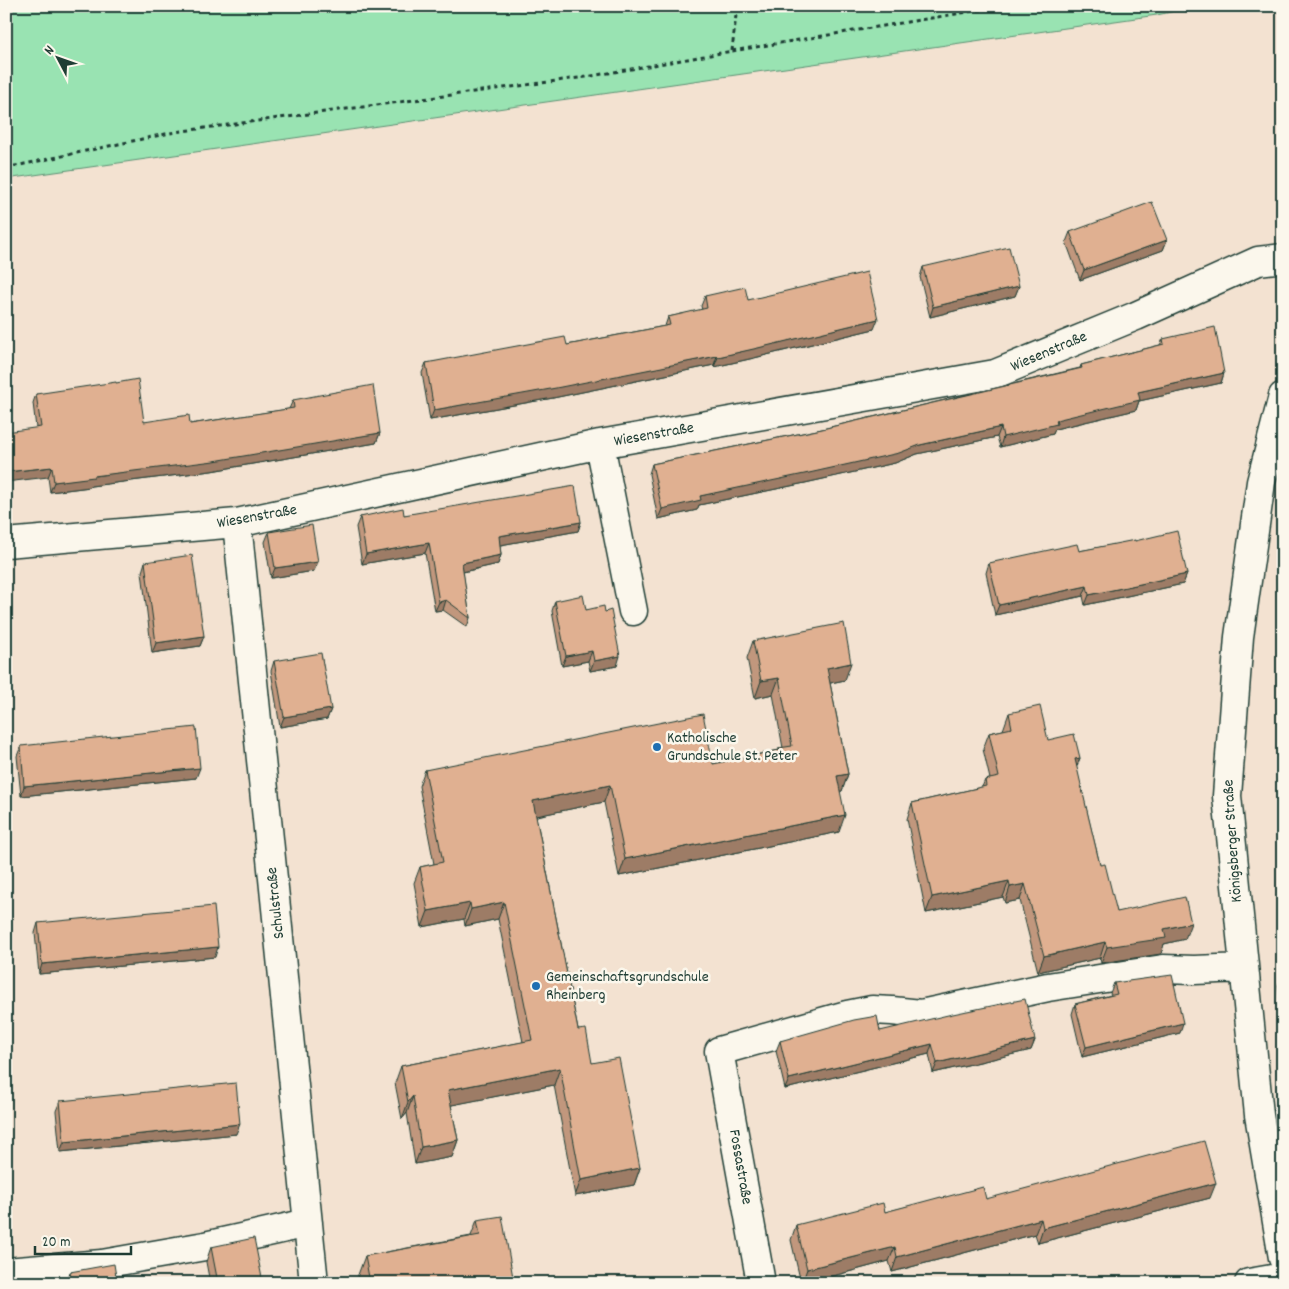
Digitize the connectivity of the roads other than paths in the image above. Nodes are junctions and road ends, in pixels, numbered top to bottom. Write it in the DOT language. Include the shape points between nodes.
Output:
graph roads {
  1 [pos="1283,258"];
  2 [pos="1283,396"];
  3 [pos="600,444"];
  4 [pos="1272,485"];
  5 [pos="237,523"];
  6 [pos="6,543"];
  7 [pos="633,611"];
  8 [pos="1244,968"];
  9 [pos="308,1223"];
  10 [pos="1283,1258"];
  11 [pos="6,1272"];
  12 [pos="1283,1277"];
  13 [pos="314,1283"];
  14 [pos="762,1283"];
  15 [pos="1249,1283"];
  1 -- 3 [label="street, Wiesenstraße" via="1258,261 995,374"];
  2 -- 4 [label="street, Königsberger Straße"];
  3 -- 5 [label="street, Wiesenstraße"];
  3 -- 7 [label="street"];
  4 -- 8 [label="street, Königsberger Straße" via="1239,637 1227,796"];
  5 -- 6 [label="street, Wiesenstraße"];
  5 -- 9 [label="street, Schulstraße"];
  8 -- 10 [label="street, Königsberger Straße" via="1259,1115"];
  8 -- 14 [label="street, Fossastraße" via="1163,969 1048,987 921,1014 872,1010 719,1051"];
  9 -- 11 [label="street" via="102,1264"];
  9 -- 13 [label="street, Schulstraße"];
  12 -- 15 [label="street"];
}
